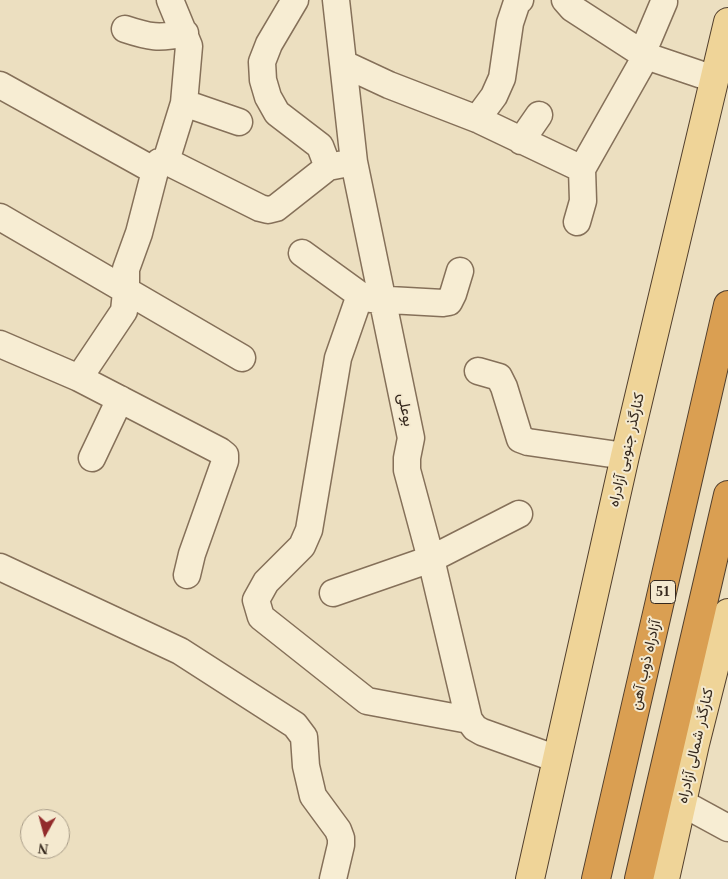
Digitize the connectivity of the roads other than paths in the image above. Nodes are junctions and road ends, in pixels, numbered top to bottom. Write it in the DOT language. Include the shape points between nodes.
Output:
graph roads {
  1 [pos="170,0"];
  2 [pos="295,0"];
  3 [pos="336,0"];
  4 [pos="520,0"];
  5 [pos="664,2"];
  6 [pos="573,3"];
  7 [pos="728,22"];
  8 [pos="125,29"];
  9 [pos="185,33"];
  10 [pos="644,55"];
  11 [pos="344,64"];
  12 [pos="714,79"];
  13 [pos="0,84"];
  14 [pos="184,103"];
  15 [pos="539,115"];
  16 [pos="477,120"];
  17 [pos="239,122"];
  18 [pos="521,141"];
  19 [pos="354,162"];
  20 [pos="160,166"];
  21 [pos="328,167"];
  22 [pos="582,169"];
  23 [pos="0,218"];
  24 [pos="577,222"];
  25 [pos="302,253"];
  26 [pos="460,271"];
  27 [pos="126,292"];
  28 [pos="371,297"];
  29 [pos="728,305"];
  30 [pos="0,344"];
  31 [pos="242,358"];
  32 [pos="478,371"];
  33 [pos="79,378"];
  34 [pos="120,399"];
  35 [pos="625,456"];
  36 [pos="92,458"];
  37 [pos="728,495"];
  38 [pos="519,514"];
  39 [pos="431,559"];
  40 [pos="0,567"];
  41 [pos="187,575"];
  42 [pos="333,593"];
  43 [pos="728,614"];
  44 [pos="469,720"];
  45 [pos="558,759"];
  46 [pos="682,802"];
  47 [pos="728,828"];
  48 [pos="333,879"];
  49 [pos="530,879"];
  50 [pos="596,879"];
  51 [pos="639,879"];
  52 [pos="665,879"];
  1 -- 9 [label="street"];
  2 -- 21 [label="street" via="269,44 262,62 263,80 277,113 320,146"];
  3 -- 11 [label="street, بوعلی"];
  4 -- 16 [label="street" via="510,23 502,78"];
  5 -- 10 [label="street"];
  6 -- 10 [label="street"];
  7 -- 12 [label="main road, کنارگذر جنوبی آزادراه"];
  8 -- 9 [label="street" via="149,37"];
  9 -- 14 [label="street" via="188,46"];
  10 -- 12 [label="street"];
  10 -- 22 [label="street"];
  11 -- 16 [label="street"];
  11 -- 19 [label="street, بوعلی"];
  12 -- 35 [label="main road, کنارگذر جنوبی آزادراه"];
  13 -- 20 [label="street"];
  14 -- 17 [label="street"];
  14 -- 20 [label="street"];
  15 -- 18 [label="street"];
  16 -- 18 [label="street"];
  18 -- 22 [label="street"];
  19 -- 21 [label="street"];
  19 -- 28 [label="street, بوعلی"];
  20 -- 21 [label="street" via="268,210 276,208"];
  20 -- 27 [label="street" via="126,269"];
  22 -- 24 [label="street" via="583,201"];
  23 -- 27 [label="street"];
  25 -- 28 [label="street"];
  26 -- 28 [label="street" via="449,302"];
  27 -- 31 [label="street"];
  27 -- 33 [label="street" via="124,311"];
  28 -- 39 [label="street, بوعلی" via="411,438 407,470"];
  28 -- 44 [label="street" via="338,358 309,530 302,546 266,582 256,600 260,617 367,701"];
  29 -- 50 [label="highway, آزادراه ذوب آهن / 51"];
  30 -- 33 [label="street"];
  32 -- 35 [label="street" via="498,377 504,386 520,439"];
  33 -- 34 [label="street"];
  34 -- 36 [label="street"];
  34 -- 41 [label="street" via="225,455"];
  35 -- 45 [label="main road, کنارگذر جنوبی آزادراه"];
  37 -- 51 [label="highway"];
  38 -- 39 [label="street"];
  39 -- 42 [label="street"];
  39 -- 44 [label="street, بوعلی"];
  40 -- 48 [label="street" via="180,651 295,725 304,737 313,796 341,838"];
  43 -- 46 [label="main road, کنارگذر شمالی آزادراه"];
  44 -- 45 [label="street" via="482,732"];
  45 -- 49 [label="main road, کنارگذر جنوبی آزادراه"];
  46 -- 47 [label="street"];
  46 -- 52 [label="main road, کنارگذر شمالی آزادراه"];
}
